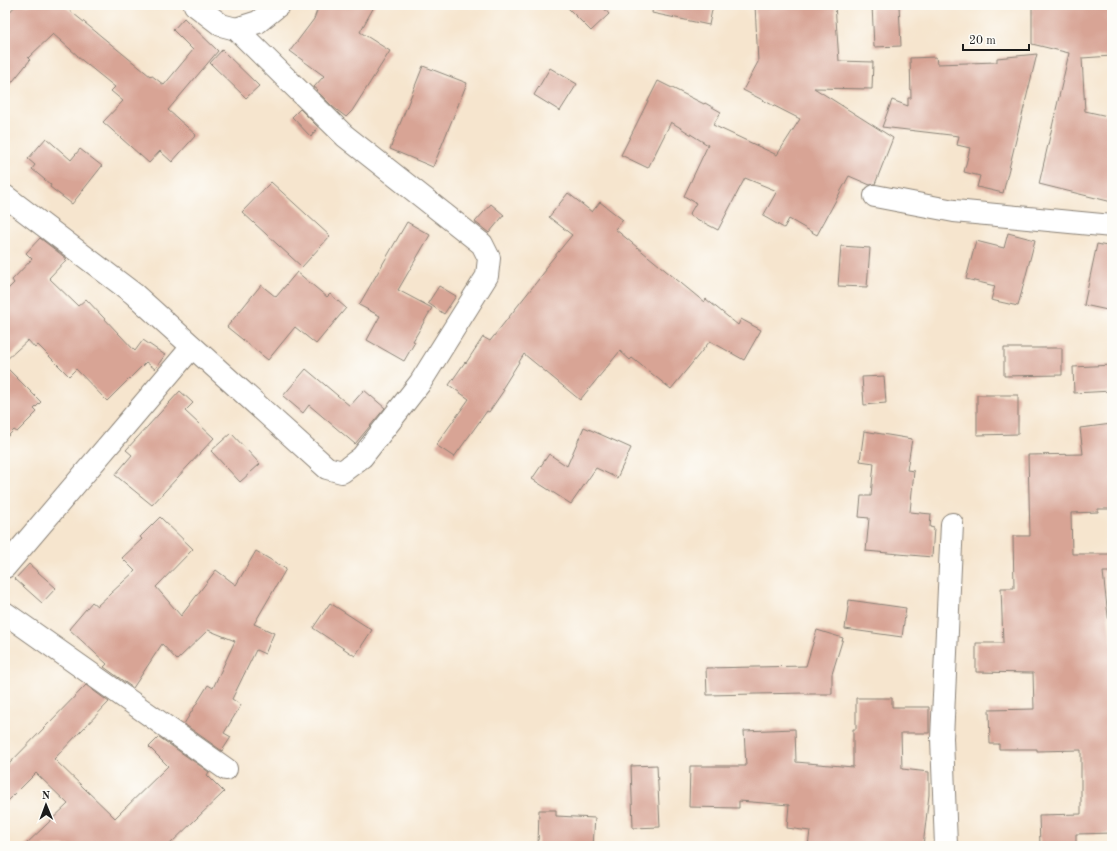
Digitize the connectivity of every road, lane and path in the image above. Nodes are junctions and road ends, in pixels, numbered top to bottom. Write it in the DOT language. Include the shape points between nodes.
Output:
graph roads {
  1 [pos="196,5"];
  2 [pos="279,5"];
  3 [pos="236,29"];
  4 [pos="5,196"];
  5 [pos="875,196"];
  6 [pos="1112,226"];
  7 [pos="192,347"];
  8 [pos="952,524"];
  9 [pos="5,567"];
  10 [pos="5,613"];
  11 [pos="226,769"];
  12 [pos="946,846"];
  1 -- 3 [label="street" via="221,25"];
  2 -- 3 [label="street" via="258,22"];
  3 -- 7 [label="street" via="345,136 482,244 489,258 487,276 420,383 362,457 342,472 327,468"];
  4 -- 7 [label="street" via="134,294"];
  5 -- 6 [label="street" via="954,211"];
  7 -- 9 [label="street"];
  8 -- 12 [label="street" via="942,738"];
  10 -- 11 [label="street"];
}
